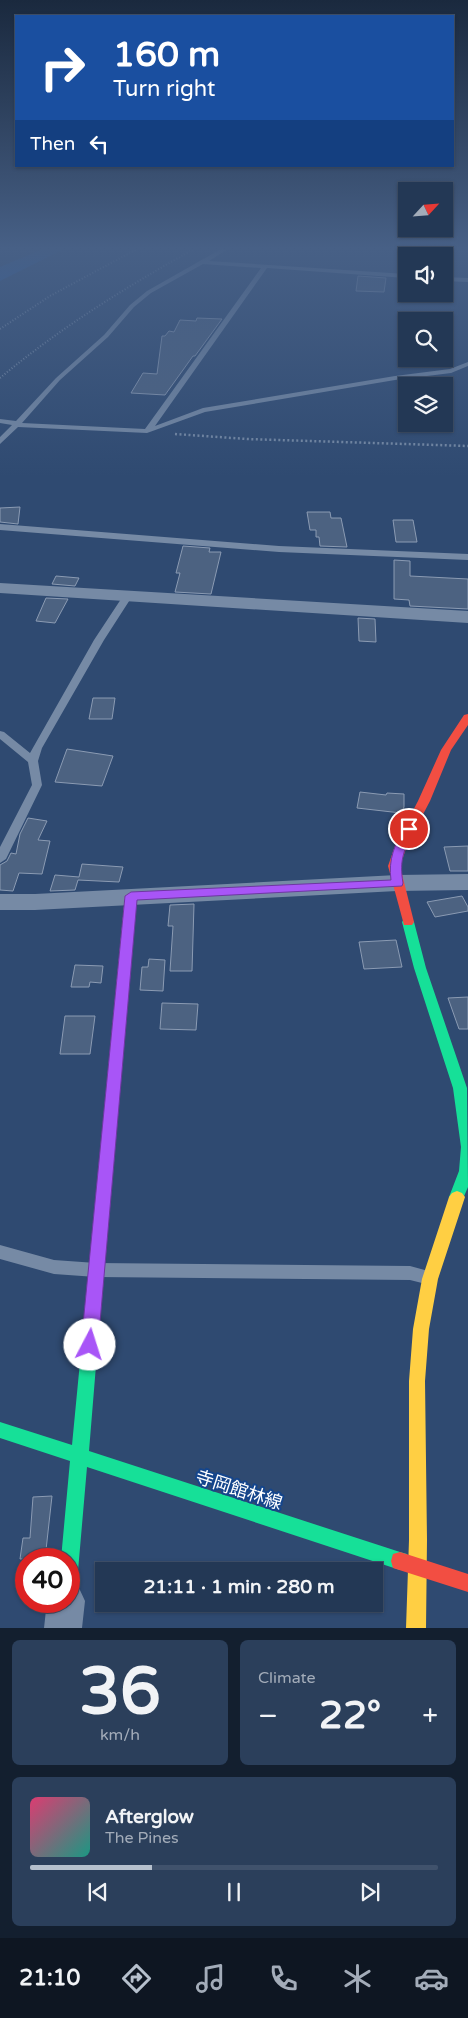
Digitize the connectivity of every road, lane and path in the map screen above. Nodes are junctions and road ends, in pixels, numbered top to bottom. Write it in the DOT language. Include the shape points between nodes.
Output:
graph roads {
  1 [pos="69,325"];
  2 [pos="116,325"];
  3 [pos="223,325"];
  4 [pos="468,364"];
  5 [pos="0,378"];
  6 [pos="0,421"];
  7 [pos="16,424"];
  8 [pos="147,431"];
  9 [pos="0,442"];
  10 [pos="468,446"];
  11 [pos="0,527"];
  12 [pos="468,558"];
  13 [pos="0,588"];
  14 [pos="128,595"];
  15 [pos="468,617"];
  16 [pos="468,716"];
  17 [pos="0,734"];
  18 [pos="33,761"];
  19 [pos="0,859"];
  20 [pos="468,882"];
  21 [pos="397,883"];
  22 [pos="131,896"];
  23 [pos="0,902"];
  24 [pos="0,1252"];
  25 [pos="96,1270"];
  26 [pos="430,1279"];
  27 [pos="0,1430"];
  28 [pos="80,1457"];
  29 [pos="71,1548"];
  30 [pos="417,1567"];
  31 [pos="468,1583"];
  32 [pos="65,1613"];
  33 [pos="63,1628"];
  34 [pos="416,1628"];
  1 -- 5 [label="path"];
  2 -- 7 [label="lane"];
  3 -- 8 [label="lane"];
  4 -- 8 [label="lane" via="451,371 203,410"];
  6 -- 7 [label="lane"];
  7 -- 8 [label="lane"];
  7 -- 9 [label="lane"];
  8 -- 10 [label="path" via="247,439"];
  11 -- 12 [label="lane" via="280,549"];
  13 -- 14 [label="street"];
  14 -- 15 [label="street"];
  14 -- 18 [label="lane" via="37,748"];
  16 -- 21 [label="street" via="446,750 402,843 394,866"];
  17 -- 18 [label="lane"];
  18 -- 19 [label="lane" via="37,785"];
  20 -- 21 [label="street"];
  21 -- 22 [label="street"];
  21 -- 26 [label="street" via="420,968 460,1088 468,1147 466,1171"];
  22 -- 23 [label="street"];
  22 -- 25 [label="street"];
  24 -- 25 [label="lane" via="54,1267"];
  25 -- 26 [label="lane" via="410,1273"];
  25 -- 28 [label="street"];
  26 -- 30 [label="street" via="421,1329 417,1381"];
  27 -- 28 [label="street, 寺岡館林線"];
  28 -- 29 [label="street"];
  28 -- 30 [label="street, 寺岡館林線"];
  30 -- 31 [label="street, 寺岡館林線"];
  30 -- 34 [label="street"];
  32 -- 33 [label="street"];
}
